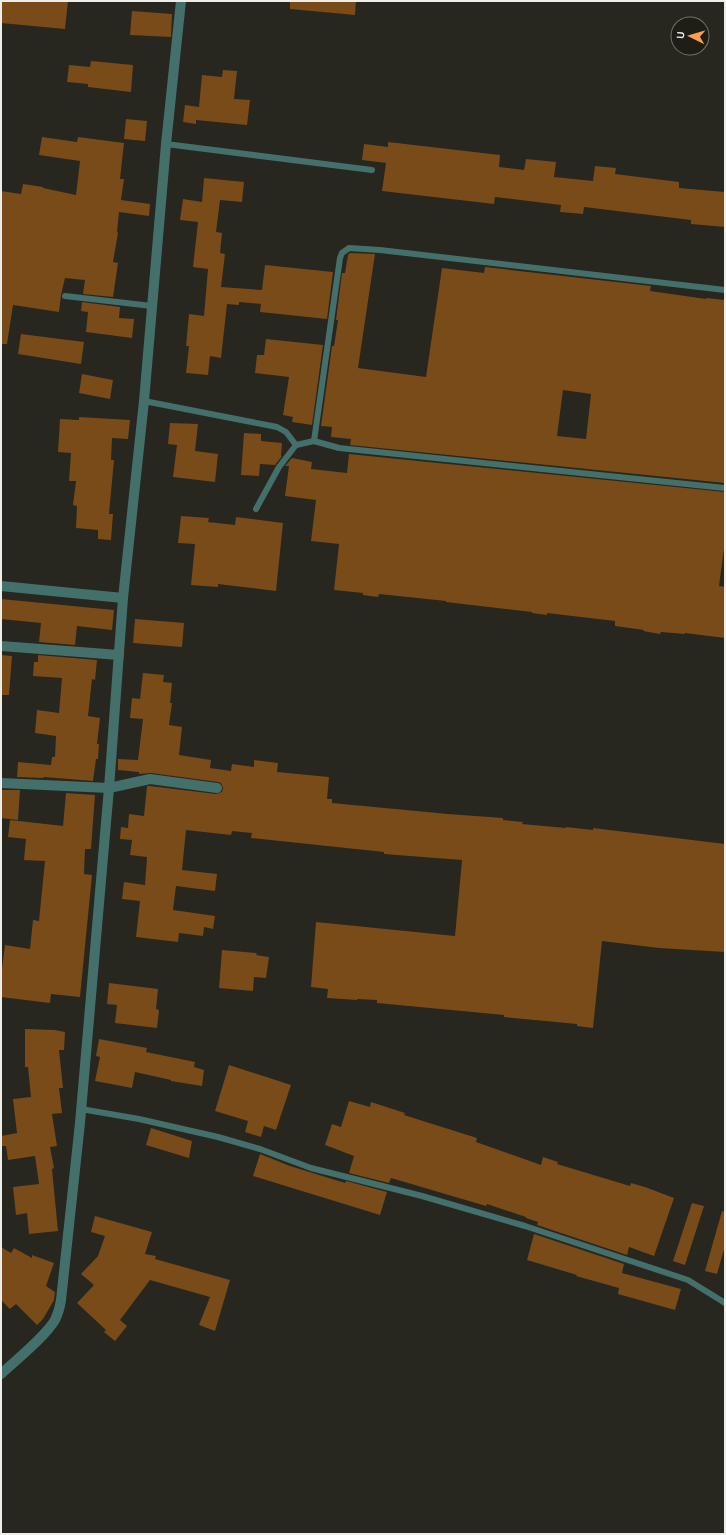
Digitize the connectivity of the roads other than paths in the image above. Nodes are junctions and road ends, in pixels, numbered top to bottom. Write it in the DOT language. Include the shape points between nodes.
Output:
graph roads {
  1 [pos="181,1"];
  2 [pos="166,144"];
  3 [pos="372,170"];
  4 [pos="725,290"];
  5 [pos="65,296"];
  6 [pos="152,306"];
  7 [pos="144,401"];
  8 [pos="314,441"];
  9 [pos="296,445"];
  10 [pos="725,488"];
  11 [pos="256,509"];
  12 [pos="1,586"];
  13 [pos="123,598"];
  14 [pos="1,646"];
  15 [pos="119,656"];
  16 [pos="1,783"];
  17 [pos="109,788"];
  18 [pos="217,788"];
  19 [pos="81,1109"];
  20 [pos="725,1303"];
  21 [pos="1,1374"];
  1 -- 2 [label="street"];
  2 -- 3 [label="lane"];
  2 -- 6 [label="street"];
  4 -- 8 [label="lane" via="349,248 340,258"];
  5 -- 6 [label="lane"];
  6 -- 7 [label="street"];
  7 -- 9 [label="lane" via="277,427 286,432"];
  7 -- 13 [label="street"];
  8 -- 9 [label="lane"];
  8 -- 10 [label="lane" via="339,448"];
  9 -- 11 [label="lane" via="279,467"];
  12 -- 13 [label="street"];
  13 -- 15 [label="street"];
  14 -- 15 [label="street"];
  15 -- 17 [label="street"];
  16 -- 17 [label="street"];
  17 -- 18 [label="street" via="150,779"];
  17 -- 19 [label="street"];
  19 -- 20 [label="lane" via="139,1119 260,1148 311,1168 422,1196 525,1226 688,1280"];
  19 -- 21 [label="street" via="59,1312 45,1332"];
}
